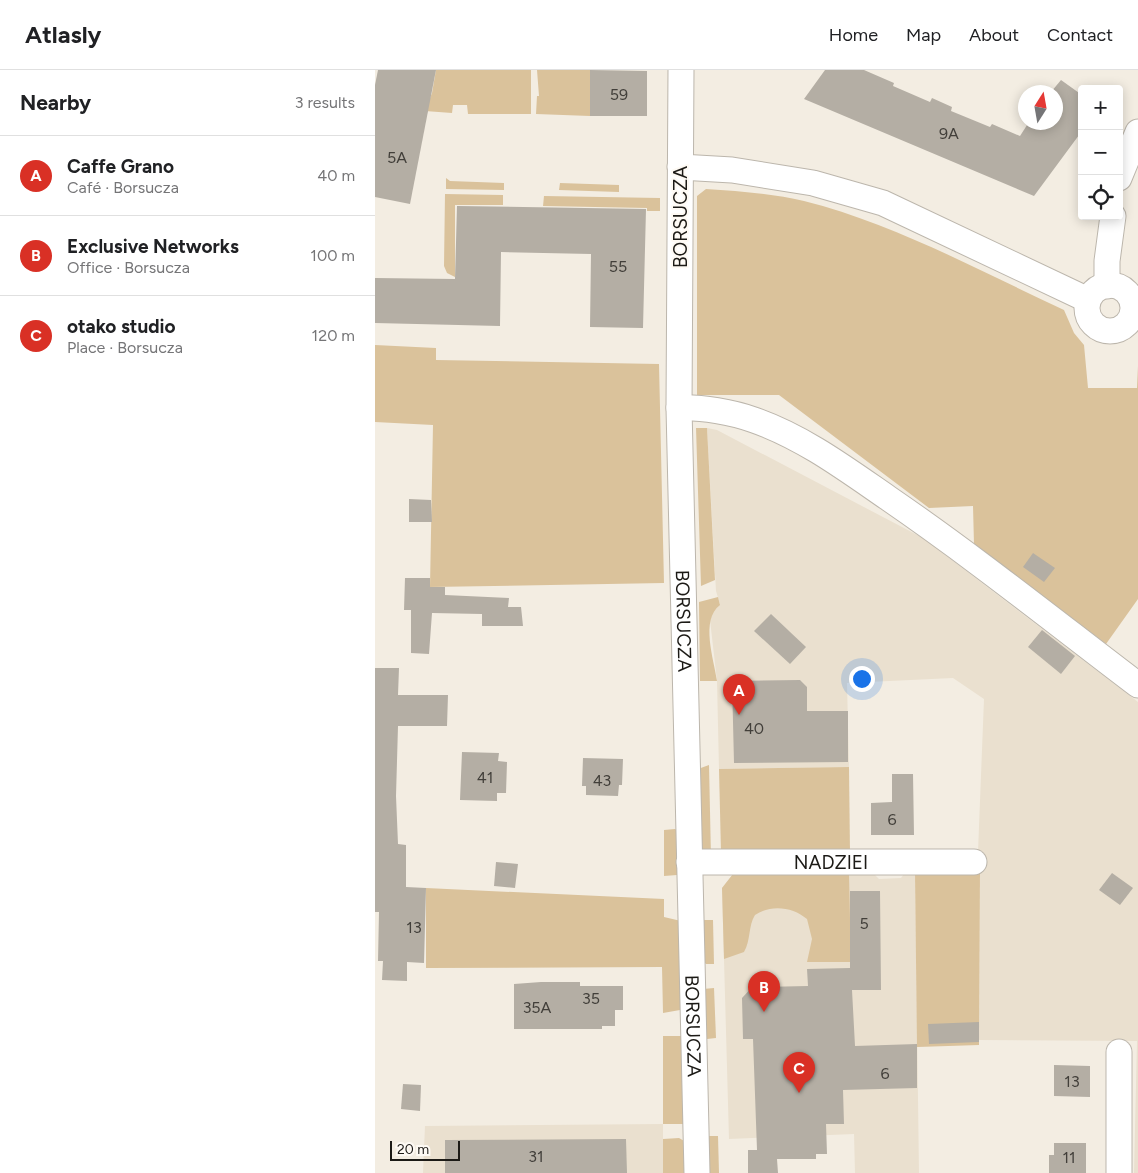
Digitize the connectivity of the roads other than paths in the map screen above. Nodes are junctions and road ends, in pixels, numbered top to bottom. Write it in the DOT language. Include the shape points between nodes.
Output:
graph roads {
  1 [pos="681,70"];
  2 [pos="1138,132"];
  3 [pos="680,167"];
  4 [pos="1120,175"];
  5 [pos="1112,220"];
  6 [pos="679,408"];
  7 [pos="1138,685"];
  8 [pos="689,862"];
  9 [pos="974,862"];
  10 [pos="1119,1052"];
  11 [pos="697,1173"];
  12 [pos="1119,1173"];
  1 -- 3 [label="street, BORSUCZA"];
  2 -- 4 [label="street"];
  3 -- 5 [label="street" via="732,170 813,183 883,204 1098,293 1107,261"];
  3 -- 6 [label="street, BORSUCZA"];
  6 -- 7 [label="street" via="693,407 753,420 798,439 935,530"];
  6 -- 8 [label="street, BORSUCZA"];
  8 -- 9 [label="street, NADZIEI"];
  8 -- 11 [label="street, BORSUCZA"];
  10 -- 12 [label="street"];
}
